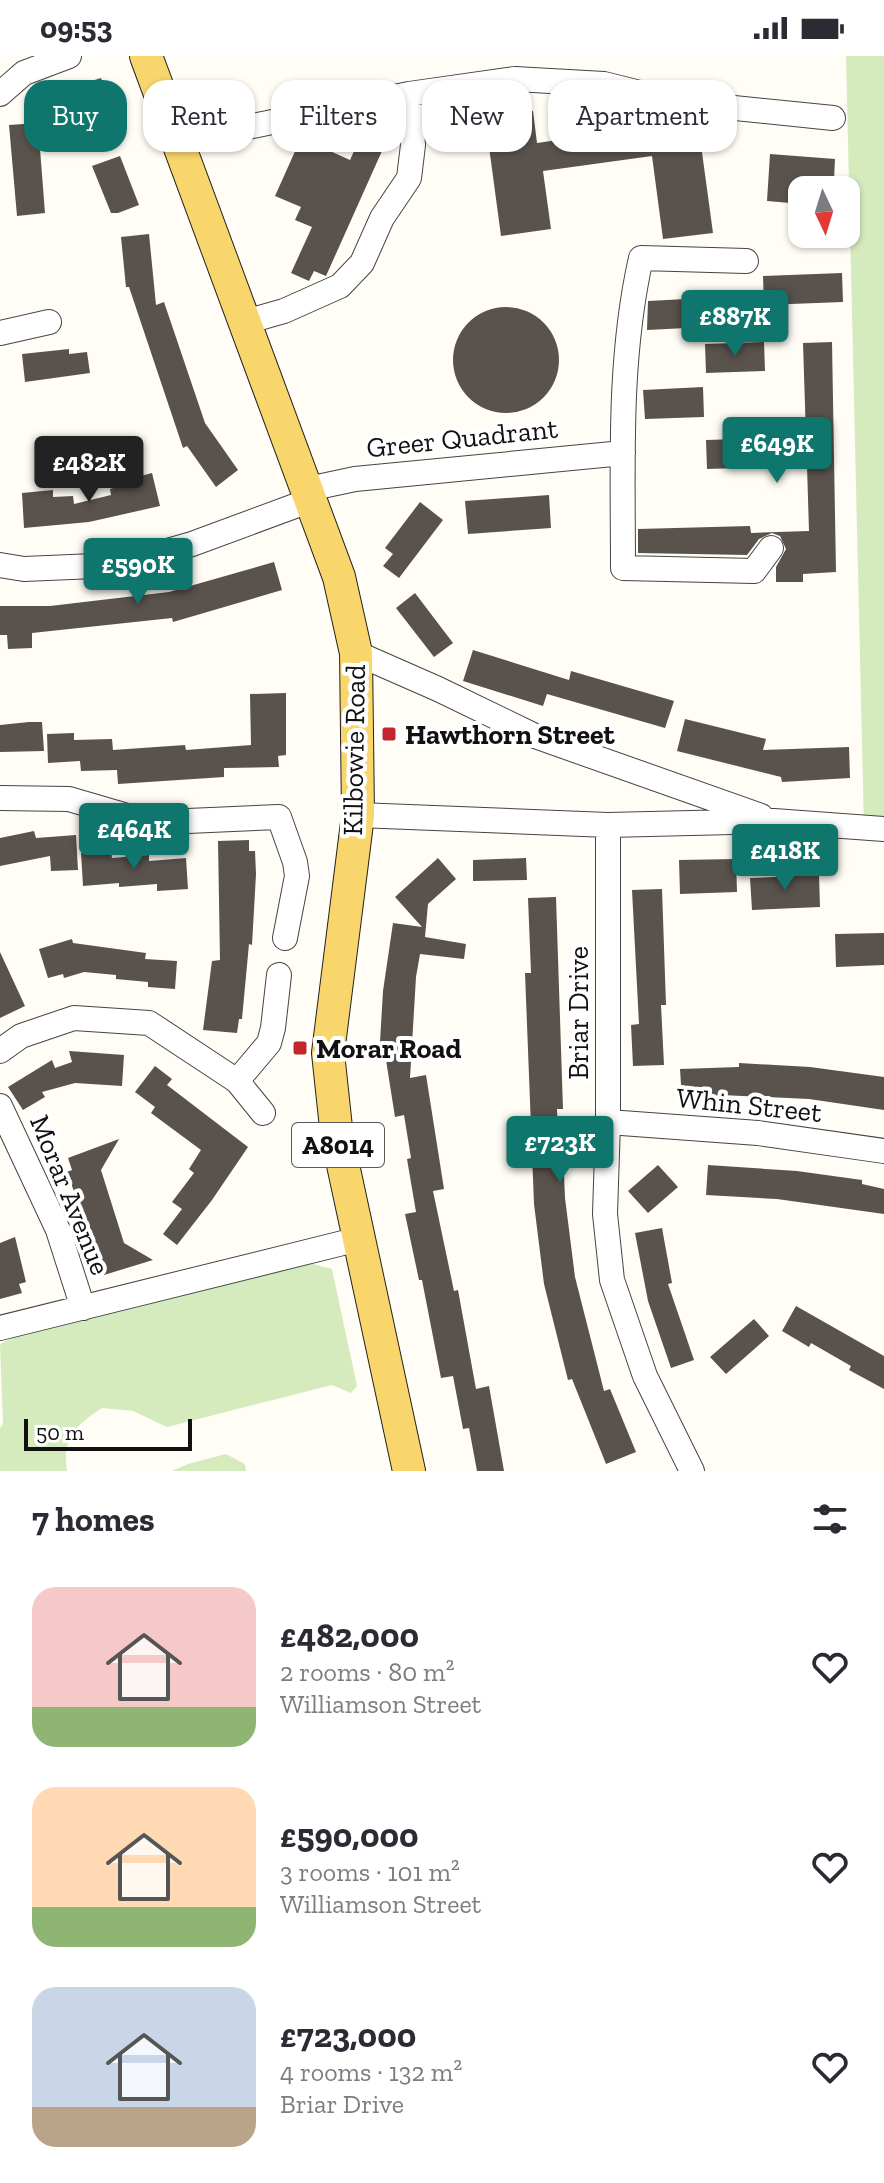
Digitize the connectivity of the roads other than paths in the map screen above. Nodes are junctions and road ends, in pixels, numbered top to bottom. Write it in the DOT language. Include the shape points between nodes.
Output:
graph roads {
  1 [pos="69,56"];
  2 [pos="146,56"];
  3 [pos="155,80"];
  4 [pos="0,94"];
  5 [pos="409,94"];
  6 [pos="833,118"];
  7 [pos="255,123"];
  8 [pos="183,152"];
  9 [pos="746,261"];
  10 [pos="49,322"];
  11 [pos="245,322"];
  12 [pos="0,333"];
  13 [pos="623,453"];
  14 [pos="310,494"];
  15 [pos="771,548"];
  16 [pos="0,565"];
  17 [pos="356,653"];
  18 [pos="0,798"];
  19 [pos="358,815"];
  20 [pos="774,821"];
  21 [pos="608,825"];
  22 [pos="882,833"];
  23 [pos="285,938"];
  24 [pos="279,975"];
  25 [pos="0,1051"];
  26 [pos="237,1081"];
  27 [pos="0,1106"];
  28 [pos="263,1113"];
  29 [pos="608,1122"];
  30 [pos="884,1151"];
  31 [pos="359,1239"];
  32 [pos="83,1308"];
  33 [pos="0,1328"];
  34 [pos="409,1471"];
  35 [pos="692,1471"];
  1 -- 4 [label="street" via="24,73"];
  2 -- 3 [label="main road, Kilbowie Road / A8014"];
  5 -- 6 [label="street" via="515,79 604,84 676,102"];
  5 -- 7 [label="street"];
  5 -- 11 [label="street" via="409,178 382,218 362,263 340,286"];
  8 -- 11 [label="main road, Kilbowie Road / A8014"];
  9 -- 13 [label="street" via="641,258 631,300"];
  10 -- 12 [label="street"];
  11 -- 14 [label="main road, Kilbowie Road / A8014"];
  13 -- 14 [label="street, Greer Quadrant" via="355,479"];
  13 -- 15 [label="street" via="623,568 754,571"];
  14 -- 16 [label="street, Greer Quadrant" via="192,544 118,565"];
  14 -- 17 [label="main road, Kilbowie Road / A8014" via="339,577"];
  17 -- 19 [label="main road, Kilbowie Road / A8014"];
  17 -- 20 [label="street" via="535,736"];
  18 -- 23 [label="street" via="69,799 165,822 279,817 297,876"];
  19 -- 21 [label="street"];
  19 -- 31 [label="main road, Kilbowie Road / A8014" via="328,1053 337,1137"];
  20 -- 21 [label="street"];
  20 -- 22 [label="street"];
  21 -- 29 [label="street, Briar Drive"];
  24 -- 26 [label="street" via="269,1043"];
  25 -- 26 [label="street" via="21,1036 74,1018 149,1023"];
  26 -- 28 [label="street"];
  27 -- 32 [label="street, Morar Avenue" via="58,1230"];
  29 -- 30 [label="street, Whin Street" via="758,1133"];
  29 -- 35 [label="street, Briar Drive" via="605,1214 612,1280 645,1376"];
  31 -- 32 [label="street"];
  31 -- 34 [label="main road, Kilbowie Road / A8014"];
  32 -- 33 [label="street"];
}
